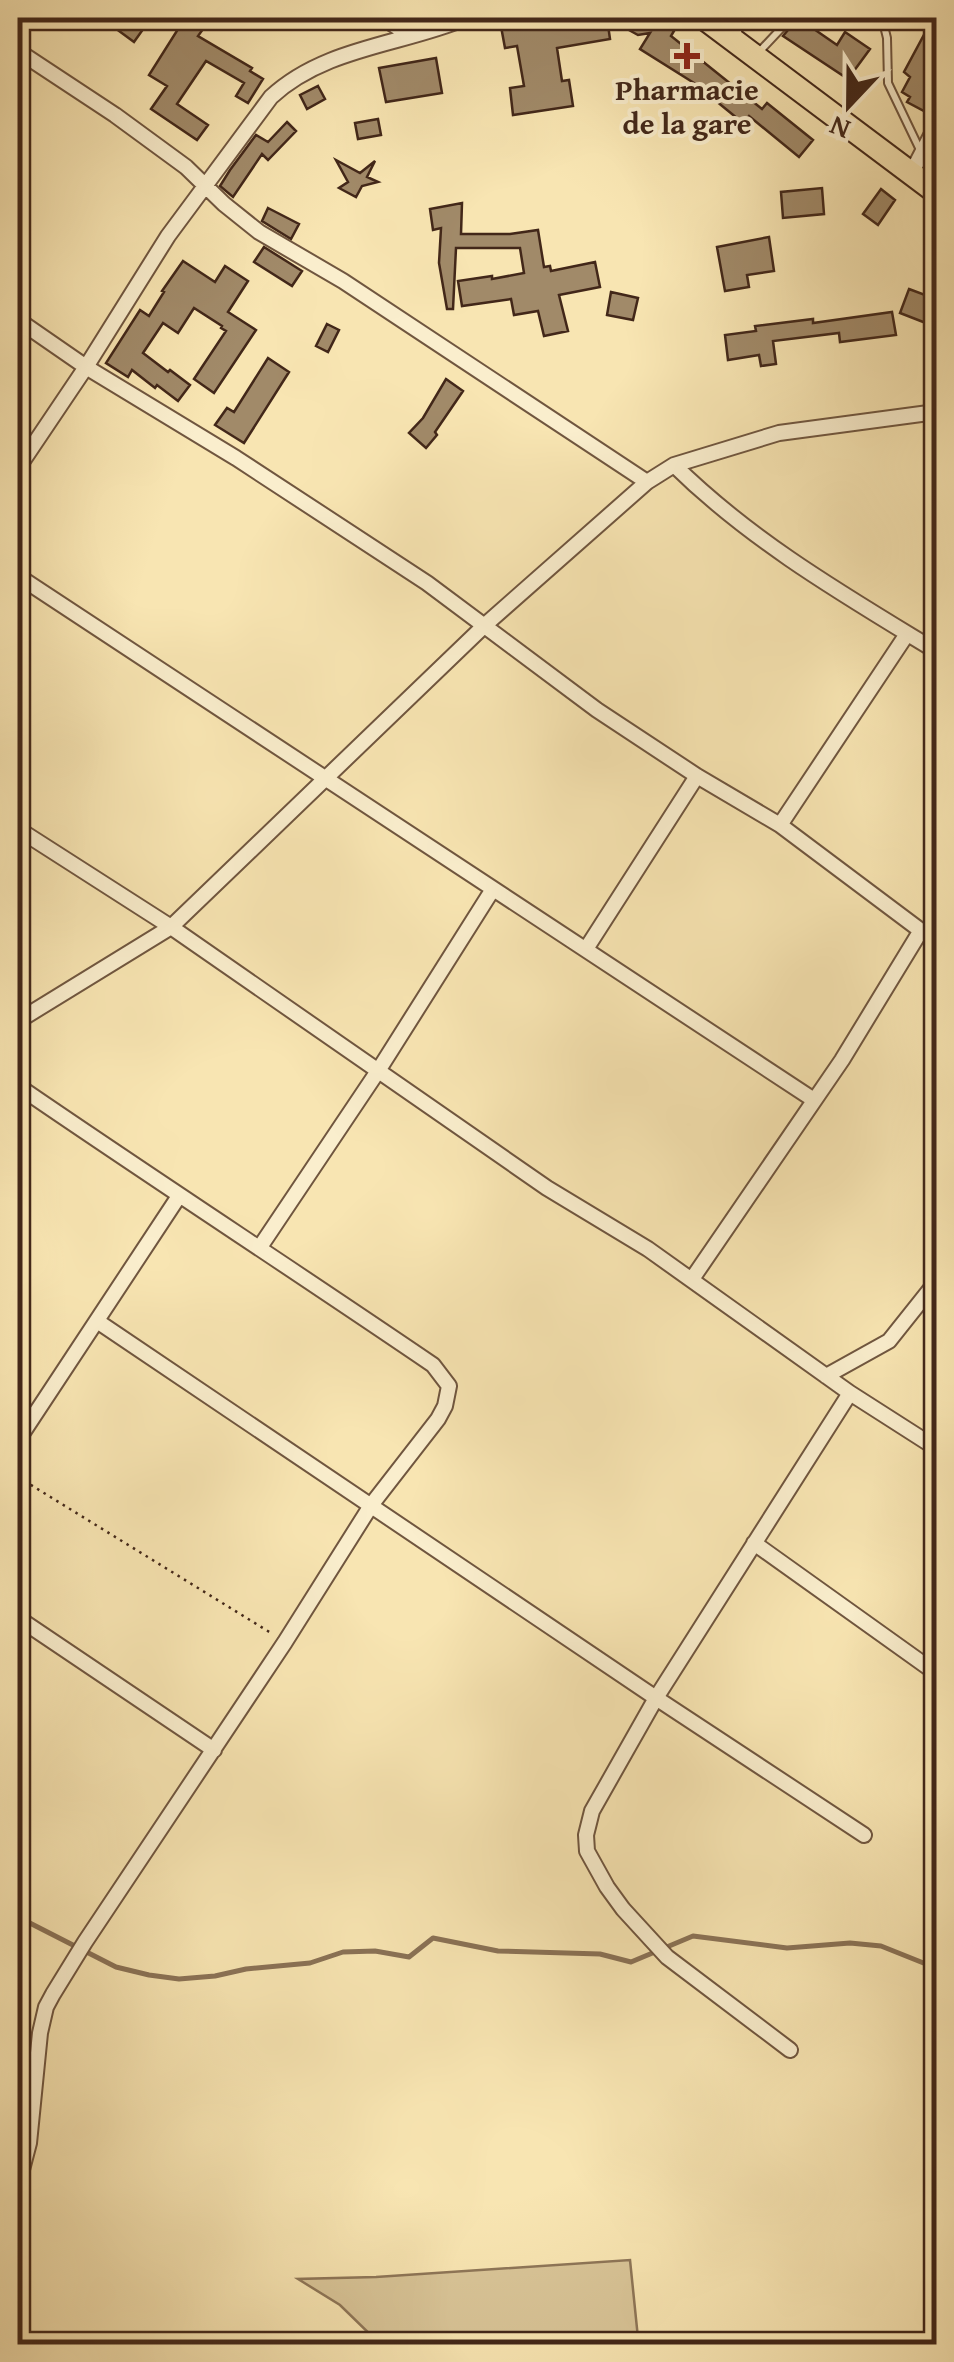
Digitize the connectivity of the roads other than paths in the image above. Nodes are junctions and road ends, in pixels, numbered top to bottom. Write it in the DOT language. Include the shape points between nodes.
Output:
graph roads {
  1 [pos="383,18"];
  2 [pos="466,18"];
  3 [pos="704,18"];
  4 [pos="741,18"];
  5 [pos="791,18"];
  6 [pos="882,18"];
  7 [pos="412,36"];
  8 [pos="736,41"];
  9 [pos="18,51"];
  10 [pos="756,56"];
  11 [pos="936,126"];
  12 [pos="916,164"];
  13 [pos="206,186"];
  14 [pos="936,192"];
  15 [pos="18,320"];
  16 [pos="86,367"];
  17 [pos="936,412"];
  18 [pos="674,465"];
  19 [pos="18,468"];
  20 [pos="647,482"];
  21 [pos="18,576"];
  22 [pos="486,625"];
  23 [pos="907,634"];
  24 [pos="936,651"];
  25 [pos="697,776"];
  26 [pos="324,778"];
  27 [pos="780,825"];
  28 [pos="18,828"];
  29 [pos="492,888"];
  30 [pos="171,927"];
  31 [pos="920,932"];
  32 [pos="936,942"];
  33 [pos="586,949"];
  34 [pos="18,1022"];
  35 [pos="378,1071"];
  36 [pos="18,1086"];
  37 [pos="814,1100"];
  38 [pos="179,1196"];
  39 [pos="260,1247"];
  40 [pos="692,1279"];
  41 [pos="936,1282"];
  42 [pos="98,1321"];
  43 [pos="826,1376"];
  44 [pos="850,1393"];
  45 [pos="18,1440"];
  46 [pos="936,1448"];
  47 [pos="372,1504"];
  48 [pos="754,1544"];
  49 [pos="18,1618"];
  50 [pos="936,1672"];
  51 [pos="656,1698"];
  52 [pos="214,1750"];
  53 [pos="864,1835"];
  54 [pos="790,2050"];
  55 [pos="18,2185"];
  1 -- 7 [label="street"];
  2 -- 7 [label="street"];
  3 -- 8 [label="main road"];
  4 -- 8 [label="lane"];
  5 -- 10 [label="lane"];
  6 -- 12 [label="lane" via="888,83"];
  7 -- 13 [label="street" via="314,66 284,85"];
  8 -- 10 [label="main road"];
  9 -- 13 [label="street"];
  10 -- 12 [label="main road"];
  11 -- 12 [label="street"];
  12 -- 14 [label="main road"];
  13 -- 16 [label="street"];
  13 -- 20 [label="street" via="242,220"];
  15 -- 16 [label="street"];
  16 -- 19 [label="street"];
  16 -- 22 [label="street"];
  17 -- 18 [label="street" via="779,433"];
  18 -- 20 [label="street"];
  18 -- 23 [label="street" via="794,564"];
  20 -- 22 [label="street"];
  21 -- 26 [label="street"];
  22 -- 25 [label="street"];
  22 -- 26 [label="street"];
  23 -- 24 [label="street"];
  23 -- 27 [label="street"];
  25 -- 27 [label="street"];
  25 -- 33 [label="street"];
  26 -- 29 [label="street"];
  26 -- 30 [label="street"];
  27 -- 31 [label="street"];
  28 -- 30 [label="street"];
  29 -- 33 [label="street"];
  29 -- 35 [label="street"];
  30 -- 34 [label="street"];
  30 -- 35 [label="street"];
  31 -- 32 [label="street"];
  31 -- 37 [label="street"];
  33 -- 37 [label="street"];
  35 -- 39 [label="street"];
  35 -- 40 [label="street"];
  36 -- 38 [label="street"];
  37 -- 40 [label="street"];
  38 -- 39 [label="street"];
  38 -- 42 [label="street"];
  39 -- 47 [label="street" via="434,1365 449,1386 438,1420"];
  40 -- 43 [label="street"];
  41 -- 43 [label="street" via="889,1341"];
  42 -- 45 [label="street"];
  42 -- 47 [label="street"];
  43 -- 44 [label="street"];
  44 -- 46 [label="street"];
  44 -- 48 [label="street"];
  47 -- 51 [label="street"];
  47 -- 52 [label="street"];
  48 -- 50 [label="street"];
  48 -- 51 [label="street"];
  49 -- 52 [label="street"];
  51 -- 53 [label="street"];
  51 -- 54 [label="street" via="592,1811 587,1851 615,1899 667,1957"];
  52 -- 55 [label="street" via="46,2007"];
}
